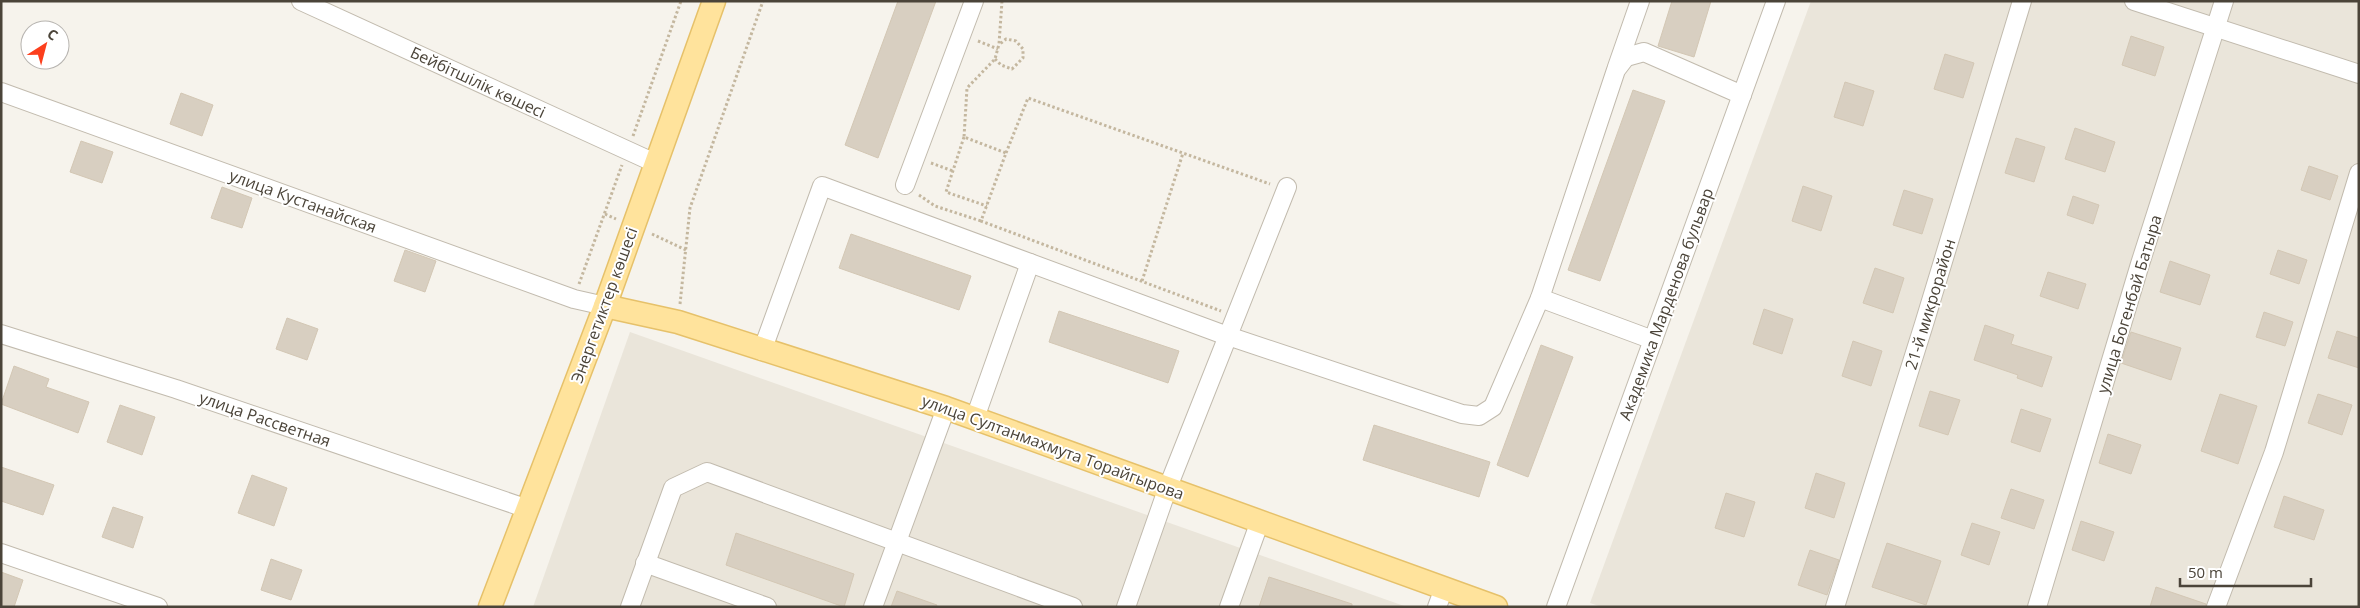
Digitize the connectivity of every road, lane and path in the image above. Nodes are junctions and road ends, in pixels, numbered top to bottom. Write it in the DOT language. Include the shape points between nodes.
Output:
graph roads {
  1 [pos="301,1"];
  2 [pos="763,1"];
  3 [pos="974,1"];
  4 [pos="1002,1"];
  5 [pos="1640,1"];
  6 [pos="1776,1"];
  7 [pos="2022,1"];
  8 [pos="2134,1"];
  9 [pos="2224,1"];
  10 [pos="708,3"];
  11 [pos="2216,28"];
  12 [pos="961,34"];
  13 [pos="999,44"];
  14 [pos="998,49"];
  15 [pos="995,58"];
  16 [pos="1616,70"];
  17 [pos="2359,74"];
  18 [pos="1,92"];
  19 [pos="1742,95"];
  20 [pos="964,137"];
  21 [pos="1006,153"];
  22 [pos="1183,153"];
  23 [pos="914,157"];
  24 [pos="655,163"];
  25 [pos="953,172"];
  26 [pos="2359,173"];
  27 [pos="904,185"];
  28 [pos="1280,186"];
  29 [pos="987,206"];
  30 [pos="981,221"];
  31 [pos="1030,263"];
  32 [pos="1142,281"];
  33 [pos="1540,298"];
  34 [pos="1135,303"];
  35 [pos="605,306"];
  36 [pos="678,322"];
  37 [pos="1,334"];
  38 [pos="1225,335"];
  39 [pos="1653,340"];
  40 [pos="762,351"];
  41 [pos="946,408"];
  42 [pos="975,418"];
  43 [pos="1168,487"];
  44 [pos="528,508"];
  45 [pos="1260,521"];
  46 [pos="897,542"];
  47 [pos="1,553"];
  48 [pos="645,563"];
  49 [pos="1441,597"];
  50 [pos="744,603"];
  51 [pos="158,607"];
  52 [pos="490,607"];
  53 [pos="630,607"];
  54 [pos="767,607"];
  55 [pos="873,607"];
  56 [pos="1073,607"];
  57 [pos="1126,607"];
  58 [pos="1229,607"];
  59 [pos="1496,607"];
  60 [pos="1556,607"];
  61 [pos="1835,607"];
  62 [pos="2037,607"];
  63 [pos="2216,607"];
  1 -- 24 [label="street, Бейбітшілік көшесі"];
  2 -- 36 [label="path" via="690,208"];
  3 -- 12 [label="street"];
  4 -- 13 [label="path"];
  5 -- 16 [label="street"];
  6 -- 19 [label="street, Академика Марденова бульвар"];
  7 -- 61 [label="street, 21-й микрорайон"];
  8 -- 11 [label="street"];
  9 -- 11 [label="street, улица Богенбай Батыра"];
  10 -- 24 [label="main road, Энергетиктер көшесі"];
  11 -- 17 [label="street"];
  11 -- 62 [label="street, улица Богенбай Батыра" via="2140,264"];
  12 -- 14 [label="path"];
  12 -- 23 [label="street"];
  13 -- 14 [label="path"];
  13 -- 15 [label="path" via="1006,40 1016,41 1023,49 1023,58 1012,69"];
  14 -- 15 [label="path"];
  15 -- 20 [label="path" via="967,88"];
  16 -- 19 [label="street" via="1626,57 1644,52"];
  16 -- 33 [label="street"];
  18 -- 35 [label="street, улица Кустанайская" via="574,299"];
  19 -- 39 [label="street, Академика Марденова бульвар"];
  20 -- 21 [label="path"];
  20 -- 25 [label="path"];
  21 -- 22 [label="path" via="1028,98"];
  21 -- 29 [label="path"];
  22 -- 28 [label="path"];
  22 -- 32 [label="path"];
  23 -- 25 [label="path"];
  23 -- 27 [label="street"];
  24 -- 35 [label="main road, Энергетиктер көшесі"];
  25 -- 29 [label="path" via="946,192"];
  26 -- 63 [label="street" via="2274,452"];
  27 -- 30 [label="path" via="935,206"];
  28 -- 38 [label="street"];
  29 -- 30 [label="path"];
  30 -- 32 [label="path"];
  31 -- 34 [label="street"];
  31 -- 40 [label="street" via="822,186"];
  31 -- 42 [label="street"];
  32 -- 34 [label="path"];
  32 -- 38 [label="path" via="1229,314"];
  33 -- 38 [label="street" via="1493,407 1479,416 1462,414"];
  33 -- 39 [label="street"];
  34 -- 38 [label="street"];
  35 -- 36 [label="main road, улица Султанмахмута Торайгырова"];
  35 -- 44 [label="main road, Энергетиктер көшесі"];
  36 -- 40 [label="main road, улица Султанмахмута Торайгырова"];
  37 -- 44 [label="street, улица Рассветная" via="176,389"];
  38 -- 43 [label="street"];
  39 -- 60 [label="street, Академика Марденова бульвар"];
  40 -- 41 [label="main road, улица Султанмахмута Торайгырова"];
  41 -- 42 [label="main road, улица Султанмахмута Торайгырова"];
  41 -- 46 [label="street"];
  42 -- 43 [label="main road, улица Султанмахмута Торайгырова"];
  43 -- 45 [label="main road, улица Султанмахмута Торайгырова"];
  43 -- 57 [label="street"];
  44 -- 52 [label="main road, Энергетиктер көшесі"];
  45 -- 49 [label="main road, улица Султанмахмута Торайгырова"];
  45 -- 58 [label="street"];
  46 -- 48 [label="street" via="707,472 673,488"];
  46 -- 55 [label="street"];
  46 -- 56 [label="street"];
  47 -- 51 [label="street"];
  48 -- 50 [label="street"];
  48 -- 53 [label="street"];
  49 -- 59 [label="main road, улица Султанмахмута Торайгырова"];
  50 -- 54 [label="street"];
}
